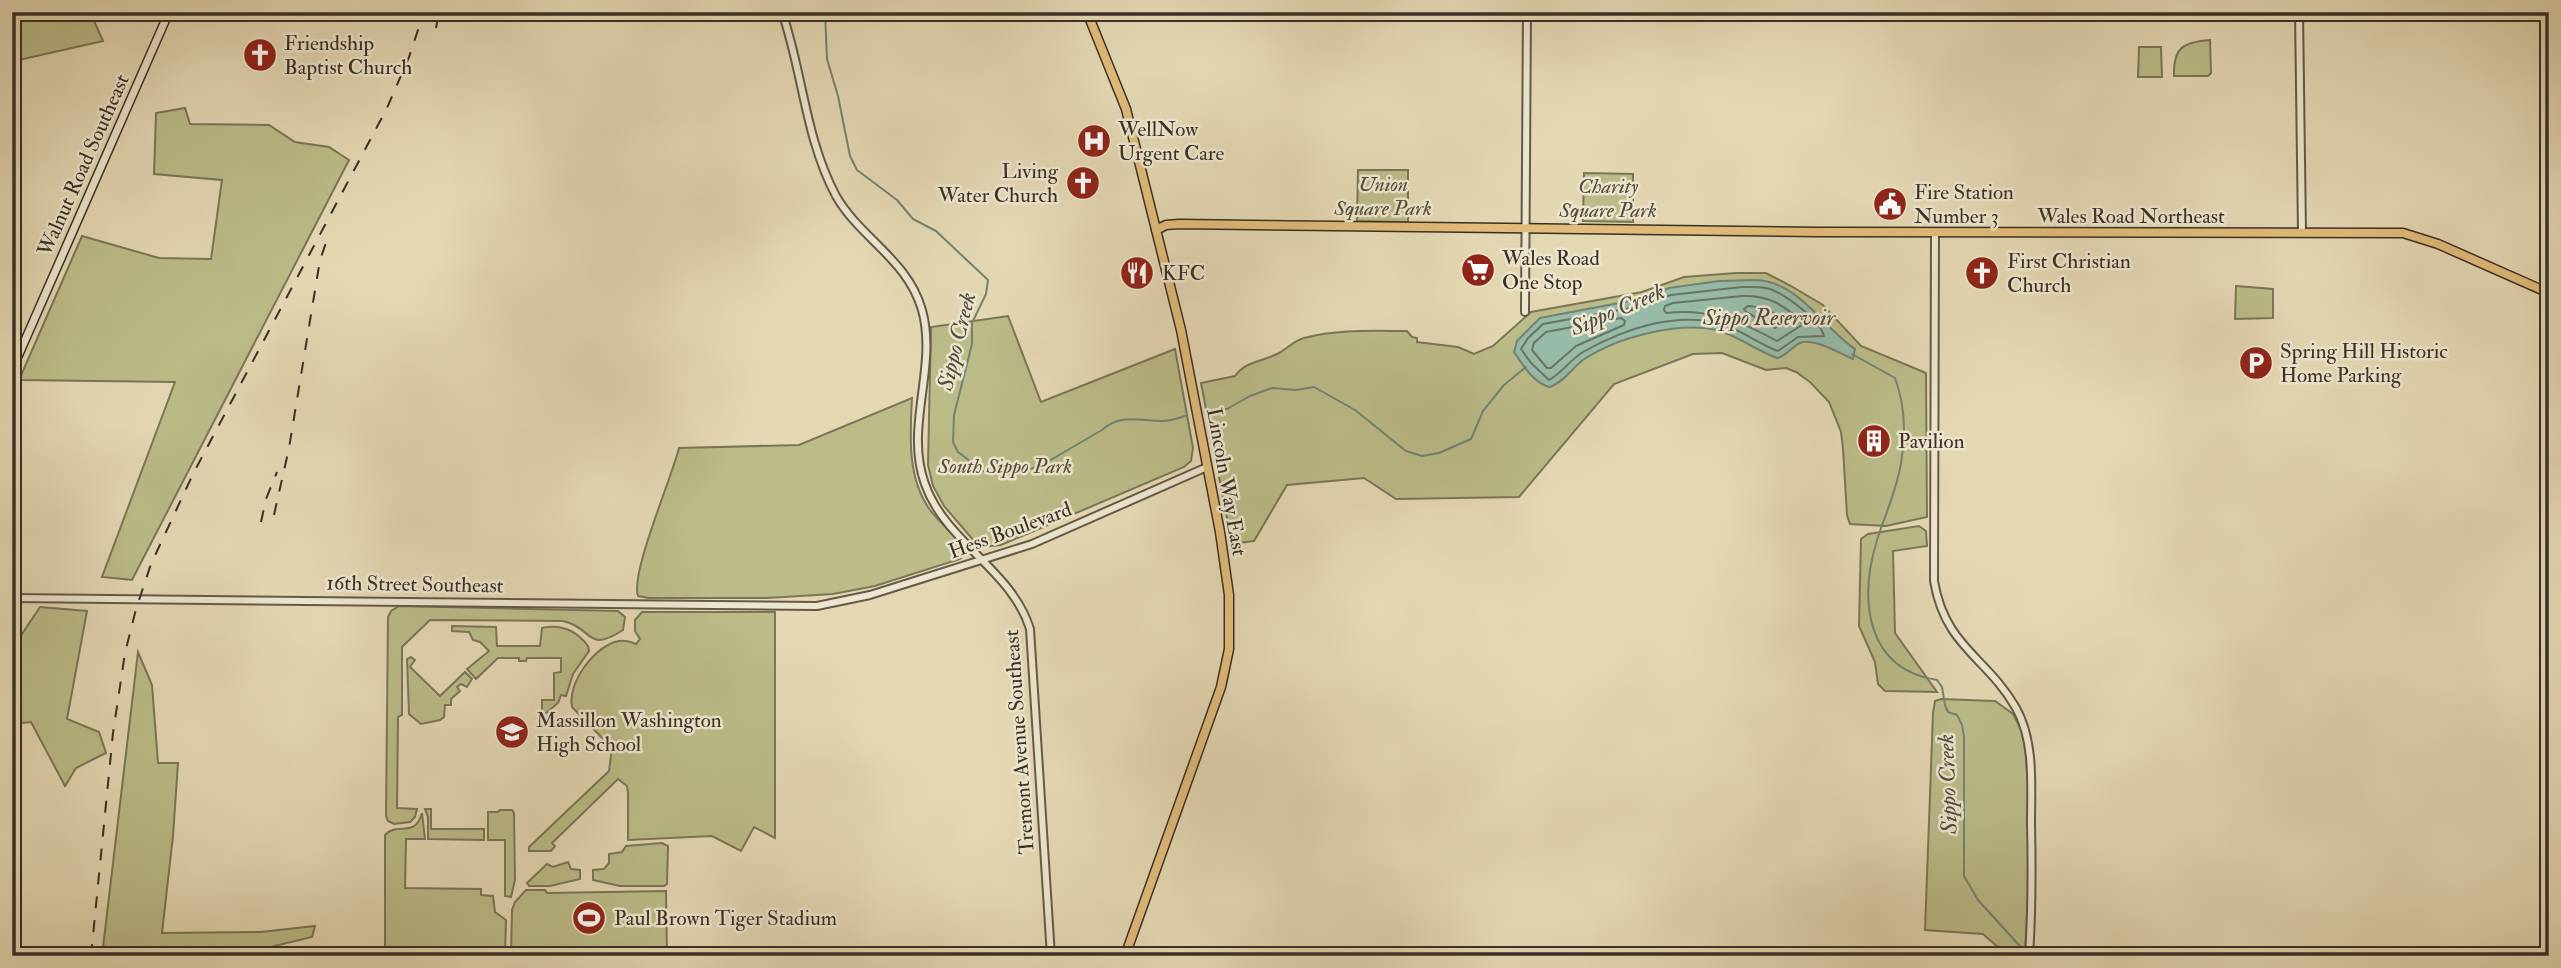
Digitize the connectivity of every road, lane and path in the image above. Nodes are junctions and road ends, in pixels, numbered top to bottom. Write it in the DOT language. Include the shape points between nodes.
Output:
graph roads {
  1 [pos="169,12"];
  2 [pos="782,12"];
  3 [pos="1087,12"];
  4 [pos="1527,12"];
  5 [pos="2299,12"];
  6 [pos="1524,228"];
  7 [pos="1156,230"];
  8 [pos="1935,233"];
  9 [pos="2302,233"];
  10 [pos="2549,293"];
  11 [pos="1525,312"];
  12 [pos="12,370"];
  13 [pos="1207,467"];
  14 [pos="983,560"];
  15 [pos="12,598"];
  16 [pos="817,606"];
  17 [pos="1051,956"];
  18 [pos="1125,956"];
  19 [pos="2029,956"];
  1 -- 12 [label="main road, Walnut Road Southeast"];
  2 -- 14 [label="street, Tremont Avenue Southeast" via="827,177 844,208 900,268 919,300 927,344 919,424 922,474 938,510"];
  3 -- 7 [label="main road, Lincoln Way East" via="1126,109"];
  4 -- 6 [label="street"];
  5 -- 9 [label="street"];
  6 -- 7 [label="main road, Wales Road Northeast" via="1179,224"];
  6 -- 8 [label="main road, Wales Road Northeast"];
  6 -- 11 [label="street"];
  7 -- 13 [label="main road, Lincoln Way East"];
  8 -- 9 [label="main road, Wales Road Northeast"];
  8 -- 19 [label="street" via="1934,581 1949,627 2004,689 2026,735 2031,806"];
  9 -- 10 [label="main road, Wales Road Northeast" via="2414,235"];
  13 -- 14 [label="street, Hess Boulevard" via="1051,537"];
  13 -- 18 [label="main road, Lincoln Way East" via="1229,595 1227,663"];
  14 -- 16 [label="street, Hess Boulevard" via="870,596"];
  14 -- 17 [label="street, Tremont Avenue Southeast" via="1021,607 1032,636"];
  15 -- 16 [label="street, 16th Street Southeast"];
}
